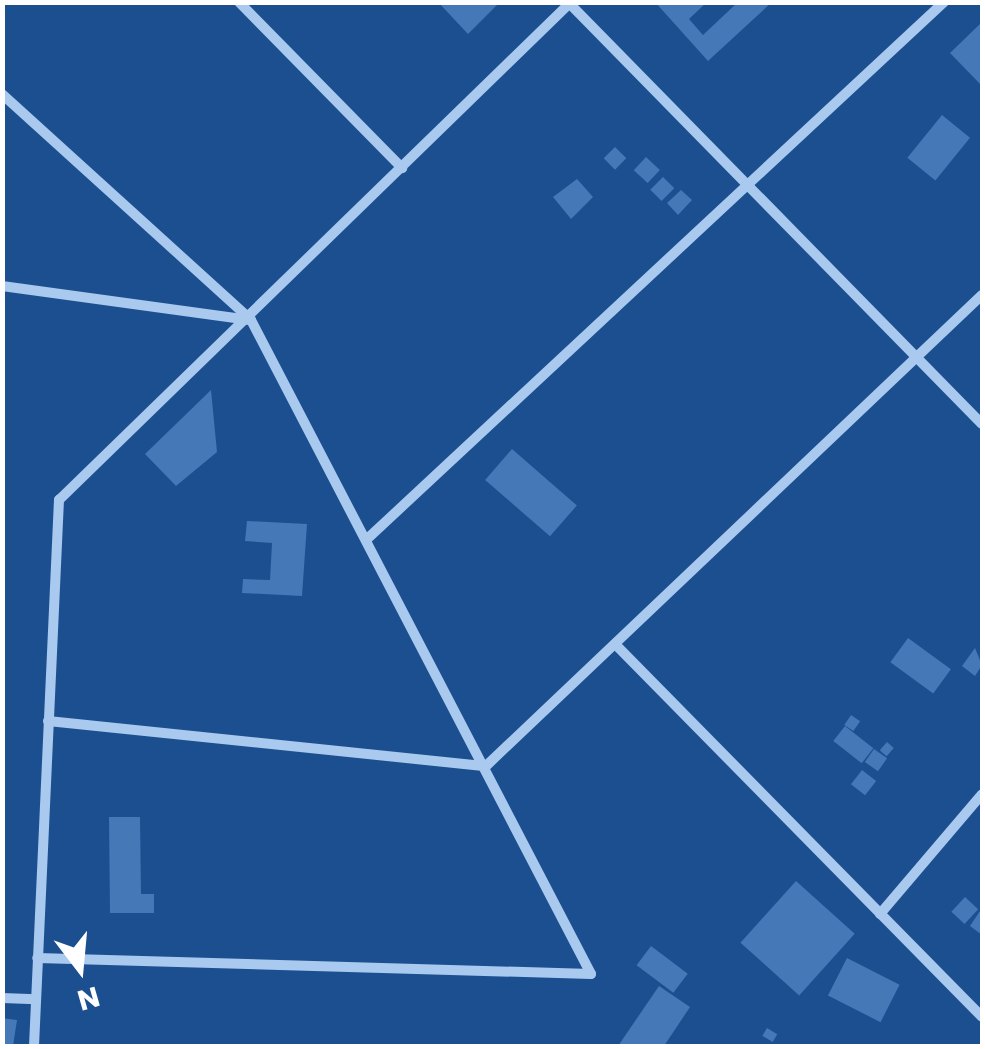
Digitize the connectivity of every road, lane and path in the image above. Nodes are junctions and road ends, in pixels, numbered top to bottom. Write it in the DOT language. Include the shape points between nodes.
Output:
graph roads {
  1 [pos="239,2"];
  2 [pos="944,2"];
  3 [pos="570,3"];
  4 [pos="2,94"];
  5 [pos="402,168"];
  6 [pos="751,183"];
  7 [pos="2,286"];
  8 [pos="982,295"];
  9 [pos="252,320"];
  10 [pos="918,356"];
  11 [pos="982,424"];
  12 [pos="366,540"];
  13 [pos="615,644"];
  14 [pos="48,721"];
  15 [pos="486,766"];
  16 [pos="982,794"];
  17 [pos="880,914"];
  18 [pos="37,958"];
  19 [pos="2,998"];
  20 [pos="36,999"];
  21 [pos="982,1016"];
  22 [pos="34,1046"];
  1 -- 5 [label="street"];
  2 -- 6 [label="street"];
  3 -- 5 [label="street"];
  3 -- 6 [label="street"];
  4 -- 9 [label="street"];
  5 -- 9 [label="street"];
  6 -- 10 [label="street"];
  6 -- 12 [label="street"];
  7 -- 9 [label="street"];
  8 -- 10 [label="street"];
  9 -- 12 [label="street"];
  9 -- 14 [label="street" via="58,500"];
  10 -- 11 [label="street"];
  10 -- 13 [label="street"];
  12 -- 15 [label="street"];
  13 -- 15 [label="street"];
  13 -- 17 [label="street"];
  14 -- 15 [label="street"];
  14 -- 18 [label="street"];
  15 -- 18 [label="street" via="591,974"];
  16 -- 17 [label="street"];
  17 -- 21 [label="street"];
  18 -- 20 [label="street"];
  19 -- 20 [label="street"];
  20 -- 22 [label="street"];
}
